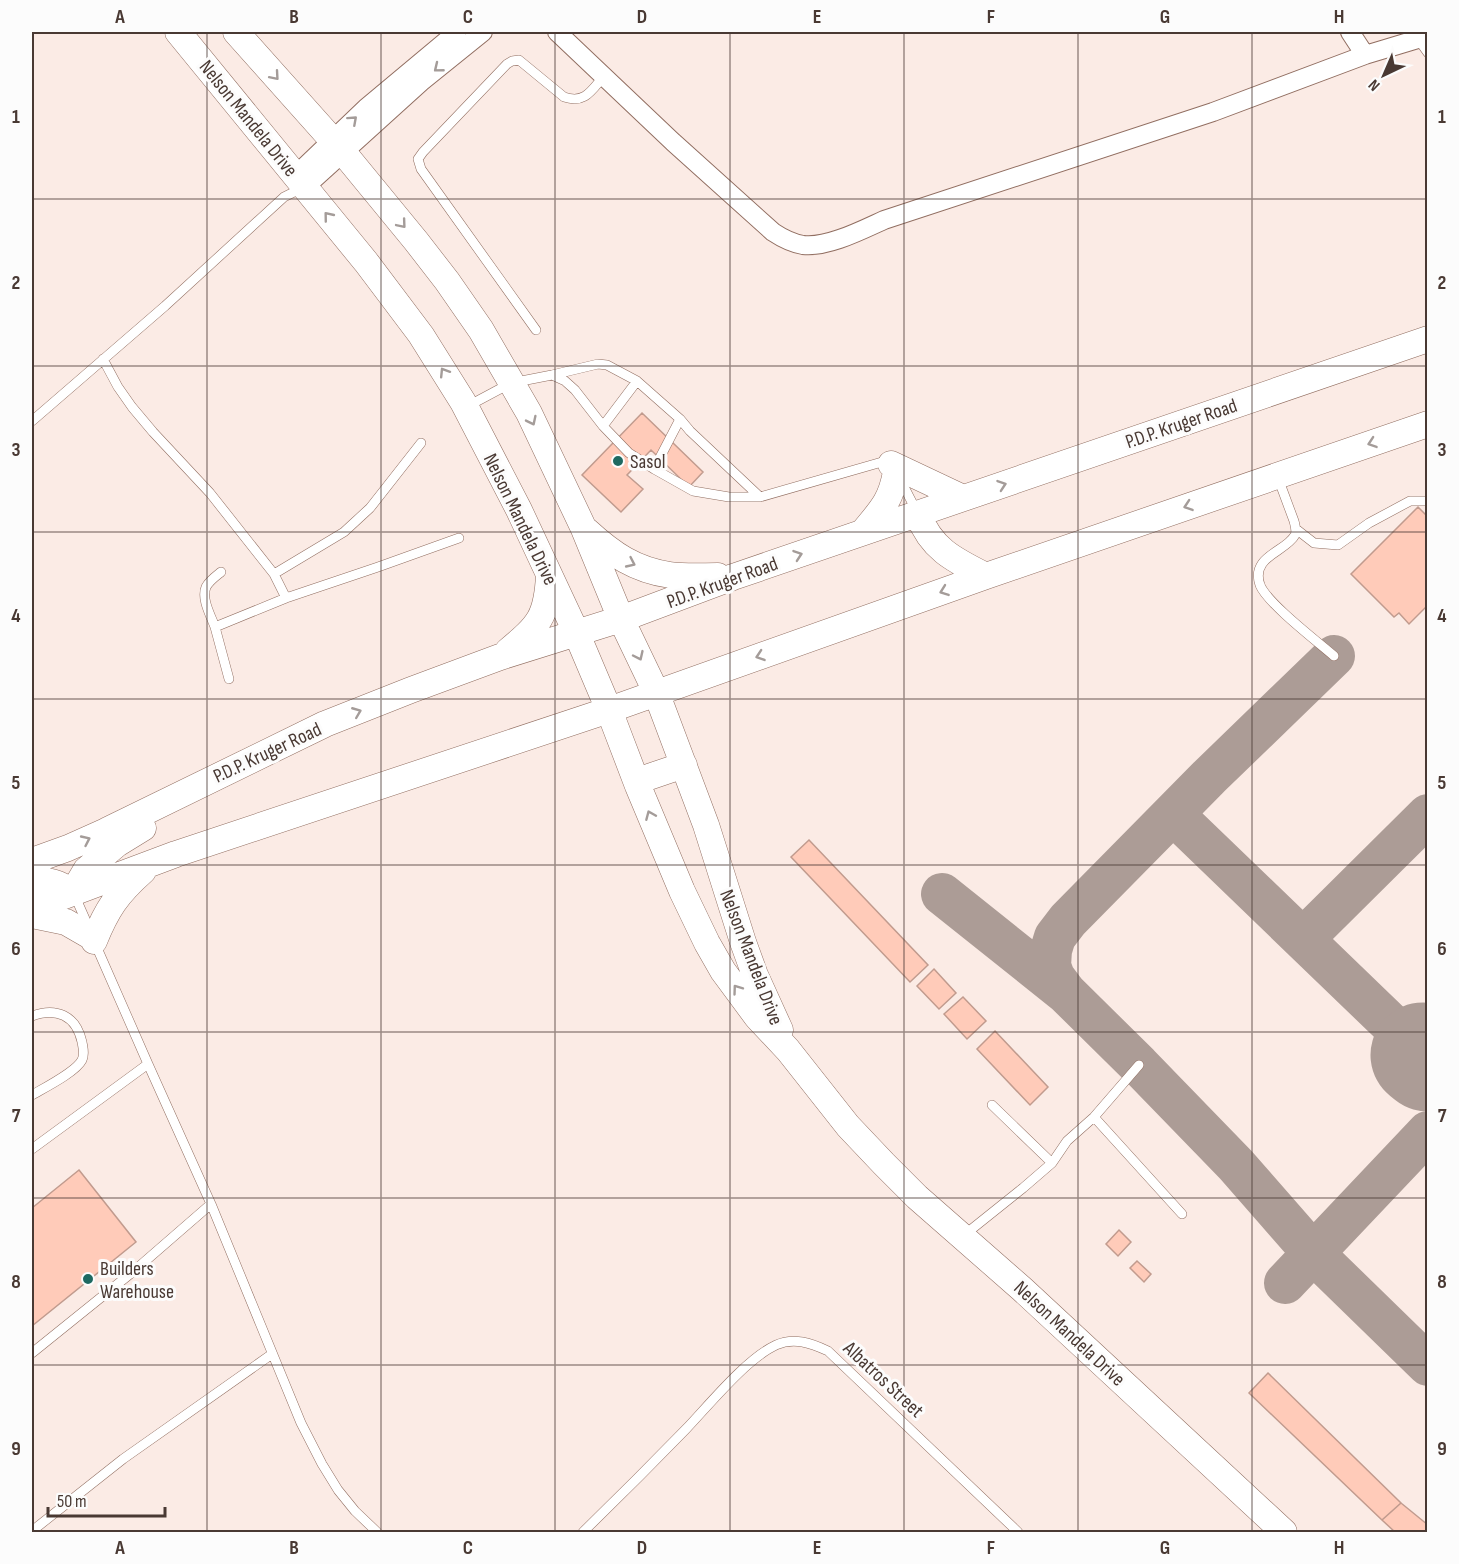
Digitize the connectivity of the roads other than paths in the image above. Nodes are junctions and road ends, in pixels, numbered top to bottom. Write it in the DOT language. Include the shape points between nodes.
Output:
graph roads {
  1 [pos="178,32"];
  2 [pos="237,32"];
  3 [pos="457,32"];
  4 [pos="483,32"];
  5 [pos="557,32"];
  6 [pos="1350,32"];
  7 [pos="1424,43"];
  8 [pos="1365,55"];
  9 [pos="604,76"];
  10 [pos="337,146"];
  11 [pos="295,186"];
  12 [pos="536,330"];
  13 [pos="1428,339"];
  14 [pos="103,359"];
  15 [pos="552,375"];
  16 [pos="638,381"];
  17 [pos="511,382"];
  18 [pos="465,407"];
  19 [pos="680,419"];
  20 [pos="32,421"];
  21 [pos="1428,424"];
  22 [pos="603,426"];
  23 [pos="421,443"];
  24 [pos="894,468"];
  25 [pos="654,469"];
  26 [pos="1277,475"];
  27 [pos="760,497"];
  28 [pos="963,498"];
  29 [pos="1428,501"];
  30 [pos="918,514"];
  31 [pos="584,529"];
  32 [pos="1296,529"];
  33 [pos="863,533"];
  34 [pos="459,538"];
  35 [pos="220,572"];
  36 [pos="274,574"];
  37 [pos="549,575"];
  38 [pos="986,576"];
  39 [pos="733,577"];
  40 [pos="286,598"];
  41 [pos="621,619"];
  42 [pos="215,627"];
  43 [pos="576,632"];
  44 [pos="500,657"];
  45 [pos="1334,657"];
  46 [pos="710,673"];
  47 [pos="229,679"];
  48 [pos="656,692"];
  49 [pos="609,710"];
  50 [pos="669,725"];
  51 [pos="684,765"];
  52 [pos="637,781"];
  53 [pos="177,796"];
  54 [pos="32,861"];
  55 [pos="152,863"];
  56 [pos="32,881"];
  57 [pos="73,892"];
  58 [pos="32,908"];
  59 [pos="32,915"];
  60 [pos="93,939"];
  61 [pos="32,1016"];
  62 [pos="788,1050"];
  63 [pos="147,1064"];
  64 [pos="1139,1065"];
  65 [pos="32,1095"];
  66 [pos="992,1105"];
  67 [pos="1094,1117"];
  68 [pos="32,1149"];
  69 [pos="1052,1163"];
  70 [pos="211,1204"];
  71 [pos="1182,1214"];
  72 [pos="963,1237"];
  73 [pos="32,1353"];
  74 [pos="272,1354"];
  75 [pos="32,1531"];
  76 [pos="376,1533"];
  77 [pos="583,1533"];
  78 [pos="1018,1533"];
  79 [pos="1284,1533"];
  1 -- 11 [label="street, Nelson Mandela Drive"];
  2 -- 10 [label="street, Nelson Mandela Drive, one-way"];
  10 -- 3 [label="street, one-way" via="366,108"];
  4 -- 10 [label="street, one-way"];
  5 -- 9 [label="street"];
  6 -- 8 [label="street"];
  7 -- 8 [label="street"];
  8 -- 9 [label="street" via="1212,112 848,235 804,245 772,232"];
  9 -- 12 [label="lane" via="589,93 572,99 564,97 519,60 512,61 418,159 420,169"];
  10 -- 11 [label="street"];
  10 -- 17 [label="street, Nelson Mandela Drive, one-way" via="447,281"];
  11 -- 14 [label="lane"];
  18 -- 11 [label="street, Nelson Mandela Drive, one-way" via="421,335 366,262"];
  28 -- 13 [label="street, P.D.P. Kruger Road, one-way"];
  14 -- 20 [label="lane"];
  14 -- 36 [label="lane" via="132,407 210,493"];
  15 -- 16 [label="lane" via="598,364"];
  15 -- 17 [label="lane"];
  15 -- 22 [label="lane" via="575,390"];
  16 -- 19 [label="lane"];
  16 -- 22 [label="lane"];
  17 -- 18 [label="lane"];
  17 -- 31 [label="street, Nelson Mandela Drive, one-way"];
  18 -- 37 [label="street, Nelson Mandela Drive"];
  19 -- 25 [label="lane"];
  19 -- 27 [label="lane"];
  21 -- 26 [label="street, one-way"];
  22 -- 25 [label="lane" via="629,453"];
  23 -- 36 [label="lane" via="370,508 344,532"];
  24 -- 27 [label="lane" via="882,462"];
  24 -- 28 [label="street"];
  24 -- 30 [label="lane"];
  24 -- 33 [label="street" via="889,499"];
  25 -- 27 [label="lane" via="693,491"];
  26 -- 32 [label="lane"];
  26 -- 38 [label="street, one-way"];
  28 -- 30 [label="street, P.D.P. Kruger Road"];
  29 -- 32 [label="lane" via="1410,501 1338,545 1314,543"];
  30 -- 33 [label="street, P.D.P. Kruger Road"];
  30 -- 38 [label="street" via="936,546"];
  31 -- 39 [label="street, one-way" via="630,564 648,570 671,575"];
  31 -- 41 [label="street, Nelson Mandela Drive"];
  32 -- 45 [label="lane" via="1295,535 1263,564 1258,576 1261,588"];
  39 -- 33 [label="street, P.D.P. Kruger Road, one-way"];
  34 -- 40 [label="lane"];
  35 -- 42 [label="lane" via="205,591"];
  36 -- 40 [label="lane"];
  37 -- 43 [label="street, Nelson Mandela Drive"];
  37 -- 44 [label="street" via="542,616 526,636"];
  38 -- 46 [label="street, one-way"];
  39 -- 41 [label="street, P.D.P. Kruger Road"];
  40 -- 42 [label="lane"];
  41 -- 43 [label="street, P.D.P. Kruger Road"];
  41 -- 48 [label="street, Nelson Mandela Drive, one-way"];
  42 -- 47 [label="lane"];
  43 -- 44 [label="street, P.D.P. Kruger Road"];
  43 -- 49 [label="street, Nelson Mandela Drive"];
  53 -- 44 [label="street, P.D.P. Kruger Road, one-way" via="325,724"];
  46 -- 48 [label="street"];
  46 -- 50 [label="street" via="684,700"];
  48 -- 49 [label="street"];
  48 -- 50 [label="street, Nelson Mandela Drive"];
  49 -- 52 [label="street, Nelson Mandela Drive"];
  49 -- 55 [label="street"];
  50 -- 51 [label="street, Nelson Mandela Drive"];
  51 -- 52 [label="street"];
  51 -- 62 [label="street, Nelson Mandela Drive" via="755,975"];
  62 -- 52 [label="street, Nelson Mandela Drive, one-way" via="723,971 682,891"];
  54 -- 53 [label="street, P.D.P. Kruger Road, one-way" via="69,848"];
  53 -- 57 [label="street" via="168,809 86,870"];
  55 -- 57 [label="street"];
  55 -- 60 [label="street" via="112,903"];
  56 -- 57 [label="street" via="52,881"];
  57 -- 58 [label="street"];
  57 -- 60 [label="lane"];
  59 -- 60 [label="street" via="66,922"];
  60 -- 63 [label="lane"];
  61 -- 65 [label="lane" via="48,1011 68,1017 77,1028 84,1052 78,1066"];
  62 -- 72 [label="street, Nelson Mandela Drive" via="848,1126 917,1197"];
  63 -- 68 [label="lane"];
  63 -- 70 [label="lane"];
  64 -- 67 [label="lane"];
  66 -- 69 [label="lane"];
  67 -- 69 [label="lane" via="1067,1141"];
  67 -- 71 [label="lane"];
  69 -- 72 [label="lane"];
  70 -- 73 [label="lane"];
  70 -- 74 [label="lane"];
  72 -- 79 [label="street, Nelson Mandela Drive"];
  74 -- 75 [label="lane" via="123,1459"];
  74 -- 76 [label="lane" via="322,1464 338,1490"];
  77 -- 78 [label="lane, Albatros Street" via="735,1377 765,1352 789,1342 814,1344 828,1351"];
}
